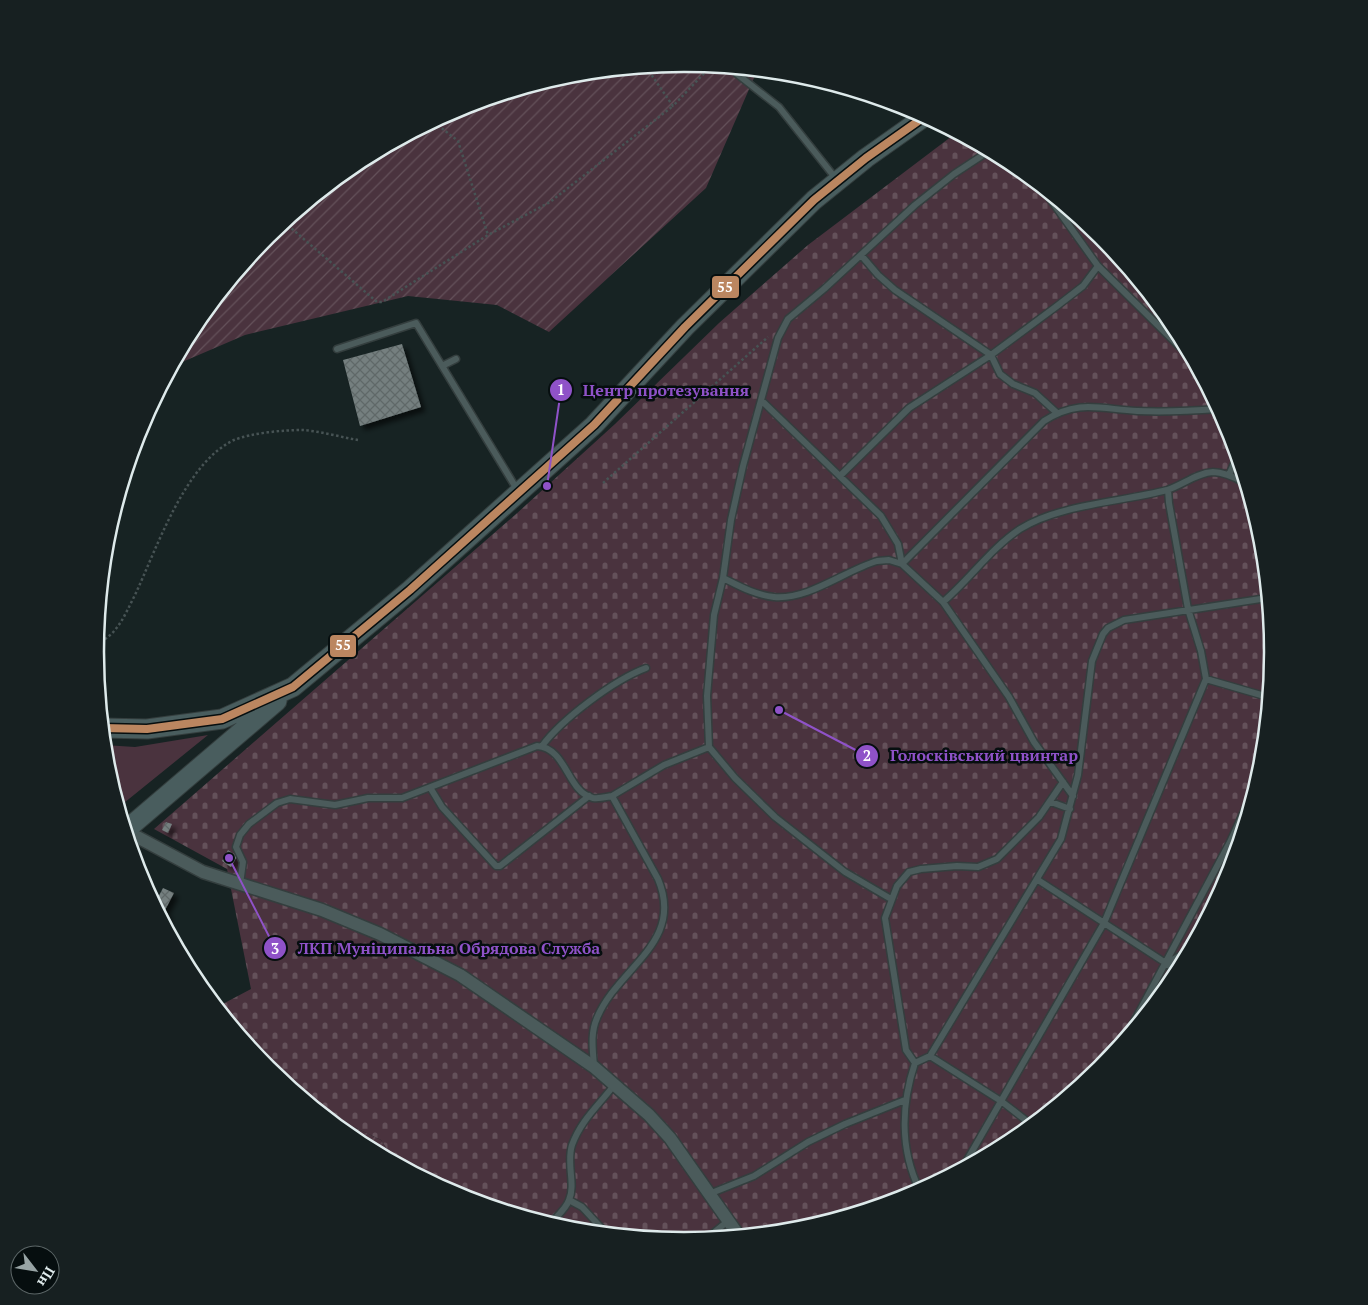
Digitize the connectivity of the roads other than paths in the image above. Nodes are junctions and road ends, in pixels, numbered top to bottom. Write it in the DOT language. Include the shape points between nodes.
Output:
graph roads {
  1 [pos="739,75"];
  2 [pos="917,122"];
  3 [pos="982,155"];
  4 [pos="838,180"];
  5 [pos="1057,208"];
  6 [pos="861,255"];
  7 [pos="1098,266"];
  8 [pos="1171,339"];
  9 [pos="337,349"];
  10 [pos="991,355"];
  11 [pos="456,359"];
  12 [pos="442,366"];
  13 [pos="762,401"];
  14 [pos="1210,409"];
  15 [pos="1057,413"];
  16 [pos="1233,466"];
  17 [pos="840,476"];
  18 [pos="1229,476"];
  19 [pos="1237,480"];
  20 [pos="1168,490"];
  21 [pos="519,492"];
  22 [pos="902,564"];
  23 [pos="723,578"];
  24 [pos="1261,599"];
  25 [pos="943,602"];
  26 [pos="1188,609"];
  27 [pos="646,668"];
  28 [pos="1206,679"];
  29 [pos="293,687"];
  30 [pos="1262,695"];
  31 [pos="109,728"];
  32 [pos="542,746"];
  33 [pos="709,747"];
  34 [pos="1063,782"];
  35 [pos="431,788"];
  36 [pos="589,796"];
  37 [pos="612,796"];
  38 [pos="1073,796"];
  39 [pos="1051,802"];
  40 [pos="1070,809"];
  41 [pos="131,826"];
  42 [pos="1236,828"];
  43 [pos="134,834"];
  44 [pos="1038,880"];
  45 [pos="240,884"];
  46 [pos="891,899"];
  47 [pos="1104,923"];
  48 [pos="1177,958"];
  49 [pos="1167,963"];
  50 [pos="1171,966"];
  51 [pos="1139,1012"];
  52 [pos="930,1056"];
  53 [pos="915,1063"];
  54 [pos="594,1067"];
  55 [pos="615,1084"];
  56 [pos="905,1100"];
  57 [pos="1001,1101"];
  58 [pos="1026,1121"];
  59 [pos="970,1157"];
  60 [pos="917,1183"];
  61 [pos="709,1194"];
  62 [pos="569,1200"];
  63 [pos="555,1218"];
  64 [pos="728,1221"];
  65 [pos="600,1226"];
  66 [pos="734,1230"];
  67 [pos="716,1231"];
  1 -- 4 [label="lane" via="779,107"];
  2 -- 4 [label="street"];
  3 -- 6 [label="lane" via="921,200"];
  4 -- 21 [label="street" via="685,327 594,425"];
  5 -- 7 [label="lane"];
  6 -- 10 [label="lane" via="895,290"];
  6 -- 13 [label="lane" via="788,319 778,338"];
  7 -- 8 [label="lane"];
  7 -- 10 [label="lane" via="1076,292"];
  9 -- 12 [label="lane" via="416,323"];
  10 -- 15 [label="lane" via="1000,374 1013,384 1035,393"];
  10 -- 17 [label="lane" via="909,408"];
  11 -- 12 [label="lane"];
  12 -- 21 [label="lane"];
  13 -- 17 [label="lane"];
  13 -- 23 [label="lane" via="731,520"];
  14 -- 15 [label="lane" via="1138,411 1081,406"];
  15 -- 22 [label="lane" via="1031,434"];
  16 -- 18 [label="lane"];
  17 -- 22 [label="lane" via="867,500 890,529 898,544"];
  18 -- 19 [label="lane"];
  18 -- 20 [label="lane" via="1214,472 1201,474"];
  20 -- 25 [label="lane" via="1039,519 1001,545"];
  20 -- 26 [label="lane"];
  21 -- 29 [label="street" via="410,590"];
  22 -- 23 [label="lane" via="876,561 784,597 749,591"];
  22 -- 25 [label="lane"];
  23 -- 33 [label="lane" via="711,637 707,696"];
  24 -- 26 [label="lane"];
  25 -- 34 [label="lane"];
  26 -- 28 [label="lane"];
  26 -- 38 [label="lane" via="1124,620 1103,634 1092,661"];
  27 -- 32 [label="lane" via="623,677 564,722"];
  28 -- 30 [label="lane"];
  28 -- 47 [label="lane"];
  29 -- 31 [label="street" via="222,719 147,730"];
  29 -- 41 [label="street"];
  32 -- 35 [label="lane" via="516,752"];
  32 -- 36 [label="lane" via="559,759 579,788"];
  33 -- 37 [label="lane" via="658,768"];
  33 -- 46 [label="lane" via="775,817 845,872"];
  34 -- 38 [label="lane"];
  34 -- 39 [label="lane"];
  35 -- 36 [label="lane" via="442,807 496,866"];
  35 -- 45 [label="lane" via="402,798 362,799 335,805 290,800 278,803 249,824 236,842 243,862"];
  36 -- 37 [label="lane"];
  37 -- 54 [label="lane" via="664,892 665,915 660,935 604,1004 596,1020 592,1035"];
  38 -- 40 [label="lane"];
  39 -- 40 [label="lane"];
  39 -- 46 [label="lane" via="997,859 978,867 935,867 909,872"];
  40 -- 44 [label="lane" via="1061,839"];
  42 -- 49 [label="lane"];
  43 -- 45 [label="street" via="203,872"];
  44 -- 47 [label="lane"];
  44 -- 52 [label="lane"];
  45 -- 54 [label="street" via="322,910 430,959 460,975"];
  46 -- 53 [label="lane" via="885,918 906,1050"];
  47 -- 49 [label="lane"];
  47 -- 57 [label="lane"];
  48 -- 49 [label="lane"];
  49 -- 50 [label="lane"];
  49 -- 51 [label="lane"];
  52 -- 53 [label="lane"];
  52 -- 57 [label="lane"];
  53 -- 56 [label="lane"];
  54 -- 55 [label="street"];
  55 -- 61 [label="street" via="670,1138"];
  55 -- 62 [label="lane" via="585,1119 572,1145"];
  56 -- 60 [label="lane" via="906,1148"];
  56 -- 61 [label="lane" via="837,1127 754,1176"];
  57 -- 58 [label="lane"];
  57 -- 59 [label="lane"];
  61 -- 64 [label="street"];
  62 -- 63 [label="lane"];
  62 -- 65 [label="lane" via="582,1207"];
  64 -- 66 [label="street"];
  64 -- 67 [label="lane"];
}
